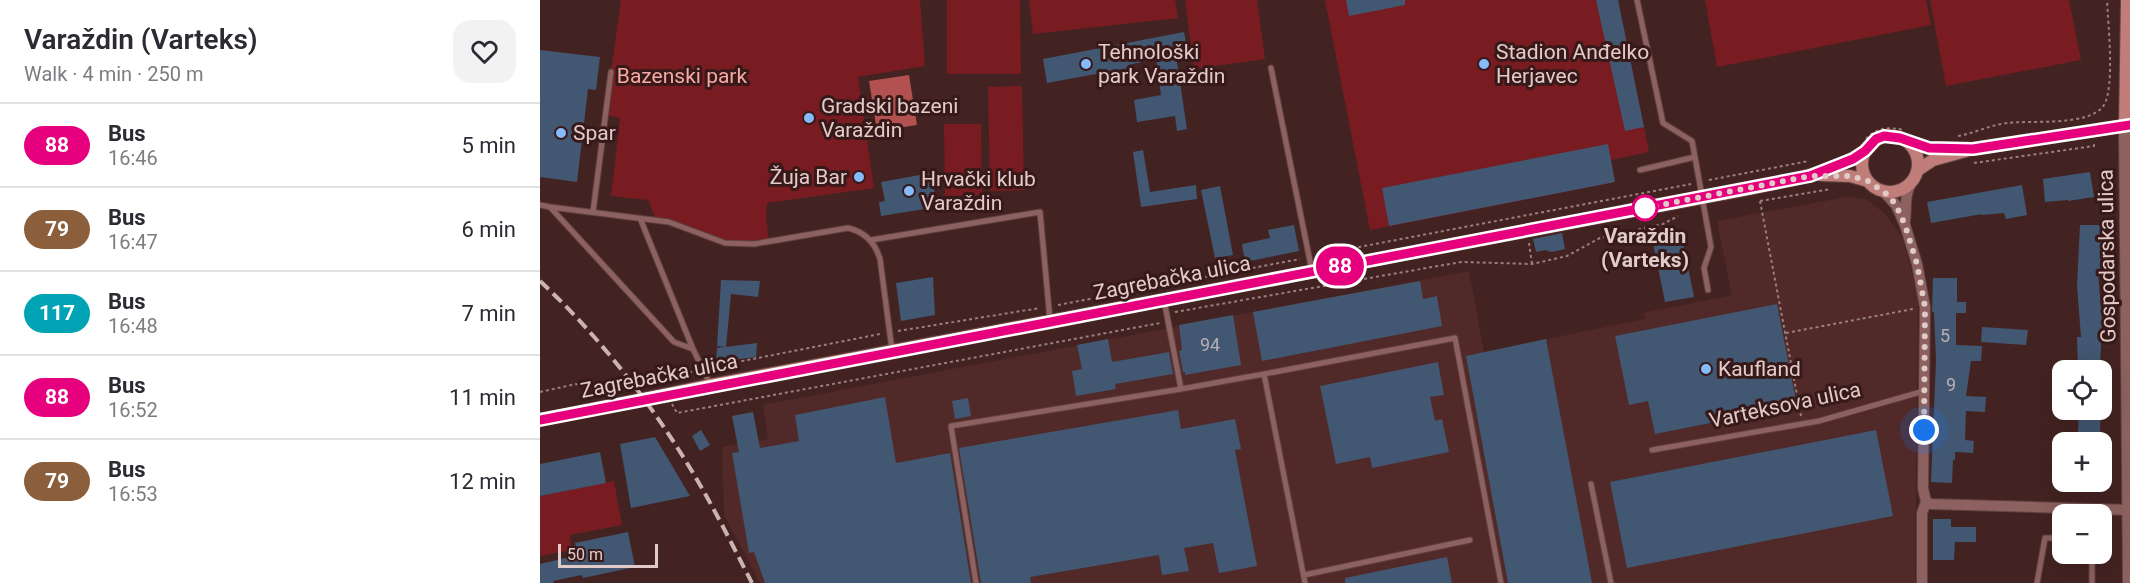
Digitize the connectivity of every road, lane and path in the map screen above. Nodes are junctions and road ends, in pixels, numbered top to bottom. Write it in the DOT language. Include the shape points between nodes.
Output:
graph roads {
  1 [pos="1637,0"];
  2 [pos="2107,0"];
  3 [pos="2127,0"];
  4 [pos="1271,68"];
  5 [pos="611,72"];
  6 [pos="2089,116"];
  7 [pos="2127,126"];
  8 [pos="1907,141"];
  9 [pos="2094,146"];
  10 [pos="1973,149"];
  11 [pos="1865,151"];
  12 [pos="1695,158"];
  13 [pos="1967,164"];
  14 [pos="1640,170"];
  15 [pos="1918,170"];
  16 [pos="1810,176"];
  17 [pos="1868,181"];
  18 [pos="1911,183"];
  19 [pos="1836,189"];
  20 [pos="1883,192"];
  21 [pos="1702,197"];
  22 [pos="1760,201"];
  23 [pos="1753,202"];
  24 [pos="540,205"];
  25 [pos="550,207"];
  26 [pos="593,212"];
  27 [pos="1682,214"];
  28 [pos="640,218"];
  29 [pos="1905,225"];
  30 [pos="1527,230"];
  31 [pos="871,240"];
  32 [pos="1534,245"];
  33 [pos="1529,246"];
  34 [pos="1292,260"];
  35 [pos="1532,264"];
  36 [pos="1312,271"];
  37 [pos="1708,290"];
  38 [pos="1164,300"];
  39 [pos="1057,305"];
  40 [pos="1925,307"];
  41 [pos="1034,309"];
  42 [pos="1168,313"];
  43 [pos="1050,321"];
  44 [pos="1169,322"];
  45 [pos="903,330"];
  46 [pos="1785,333"];
  47 [pos="2129,334"];
  48 [pos="871,336"];
  49 [pos="693,350"];
  50 [pos="892,351"];
  51 [pos="716,366"];
  52 [pos="687,373"];
  53 [pos="1264,374"];
  54 [pos="711,385"];
  55 [pos="626,389"];
  56 [pos="1181,389"];
  57 [pos="1924,391"];
  58 [pos="540,392"];
  59 [pos="617,392"];
  60 [pos="672,404"];
  61 [pos="540,420"];
  62 [pos="1803,424"];
  63 [pos="1652,450"];
  64 [pos="1591,484"];
  65 [pos="1926,502"];
  66 [pos="2130,510"];
  67 [pos="2052,538"];
  68 [pos="1470,540"];
  69 [pos="2092,564"];
  70 [pos="1304,575"];
  71 [pos="976,583"];
  72 [pos="1305,583"];
  73 [pos="1501,583"];
  74 [pos="1611,583"];
  75 [pos="1922,583"];
  76 [pos="2037,583"];
  77 [pos="2092,583"];
  78 [pos="2129,583"];
  1 -- 12 [label="lane" via="1663,123 1692,141"];
  2 -- 6 [label="path" via="2108,95 2103,107"];
  3 -- 7 [label="main road, Gospodarska ulica"];
  4 -- 36 [label="lane"];
  5 -- 26 [label="lane"];
  7 -- 10 [label="main road, Zagrebačka ulica"];
  7 -- 47 [label="street, Gospodarska ulica"];
  8 -- 10 [label="main road, Zagrebačka ulica" via="1929,148"];
  8 -- 11 [label="main road, Zagrebačka ulica" via="1884,136"];
  8 -- 15 [label="main road" via="1917,154"];
  9 -- 13 [label="path"];
  10 -- 15 [label="main road, Zagrebačka ulica" via="1933,160"];
  11 -- 16 [label="main road, Zagrebačka ulica"];
  11 -- 17 [label="main road" via="1862,167"];
  12 -- 14 [label="lane"];
  12 -- 21 [label="lane"];
  15 -- 18 [label="main road"];
  16 -- 17 [label="main road, Zagrebačka ulica" via="1850,176"];
  16 -- 21 [label="main road, Zagrebačka ulica"];
  17 -- 20 [label="main road, Zagrebačka ulica"];
  18 -- 20 [label="main road" via="1898,191"];
  18 -- 29 [label="street" via="1904,202"];
  19 -- 22 [label="path"];
  20 -- 29 [label="street" via="1896,205"];
  21 -- 30 [label="main road, Zagrebačka ulica"];
  21 -- 37 [label="lane" via="1711,247 1704,268"];
  22 -- 23 [label="path"];
  22 -- 46 [label="path"];
  24 -- 25 [label="lane"];
  25 -- 26 [label="lane"];
  25 -- 49 [label="lane" via="674,342"];
  26 -- 28 [label="lane"];
  27 -- 35 [label="path" via="1663,224 1600,238 1567,256"];
  28 -- 31 [label="lane" via="669,222 725,243 754,244 848,228"];
  28 -- 49 [label="lane"];
  29 -- 40 [label="street"];
  30 -- 33 [label="path"];
  30 -- 36 [label="main road, Zagrebačka ulica"];
  31 -- 43 [label="lane" via="1041,212"];
  31 -- 50 [label="lane" via="880,258"];
  32 -- 33 [label="path"];
  33 -- 35 [label="path"];
  34 -- 39 [label="path"];
  35 -- 42 [label="path" via="1461,262"];
  36 -- 38 [label="main road, Zagrebačka ulica"];
  38 -- 42 [label="lane"];
  38 -- 43 [label="main road, Zagrebačka ulica"];
  40 -- 46 [label="path"];
  40 -- 57 [label="street"];
  41 -- 45 [label="path"];
  42 -- 44 [label="lane"];
  43 -- 50 [label="main road, Zagrebačka ulica"];
  44 -- 56 [label="lane"];
  44 -- 60 [label="path" via="677,413"];
  46 -- 62 [label="path"];
  47 -- 66 [label="street, Gospodarska ulica"];
  48 -- 51 [label="path"];
  49 -- 54 [label="lane"];
  50 -- 54 [label="main road, Zagrebačka ulica"];
  52 -- 55 [label="path"];
  53 -- 56 [label="lane"];
  53 -- 70 [label="lane"];
  53 -- 73 [label="lane" via="1455,338"];
  54 -- 61 [label="main road, Zagrebačka ulica"];
  56 -- 71 [label="lane" via="951,426"];
  57 -- 62 [label="lane, Varteksova ulica"];
  57 -- 65 [label="street"];
  58 -- 59 [label="path" via="576,384"];
  62 -- 63 [label="lane, Varteksova ulica"];
  64 -- 74 [label="lane"];
  65 -- 66 [label="street"];
  65 -- 75 [label="street" via="1922,513"];
  66 -- 78 [label="street, Gospodarska ulica"];
  67 -- 76 [label="lane" via="2045,538"];
  68 -- 70 [label="lane"];
  69 -- 77 [label="lane"];
  70 -- 72 [label="lane"];
}
